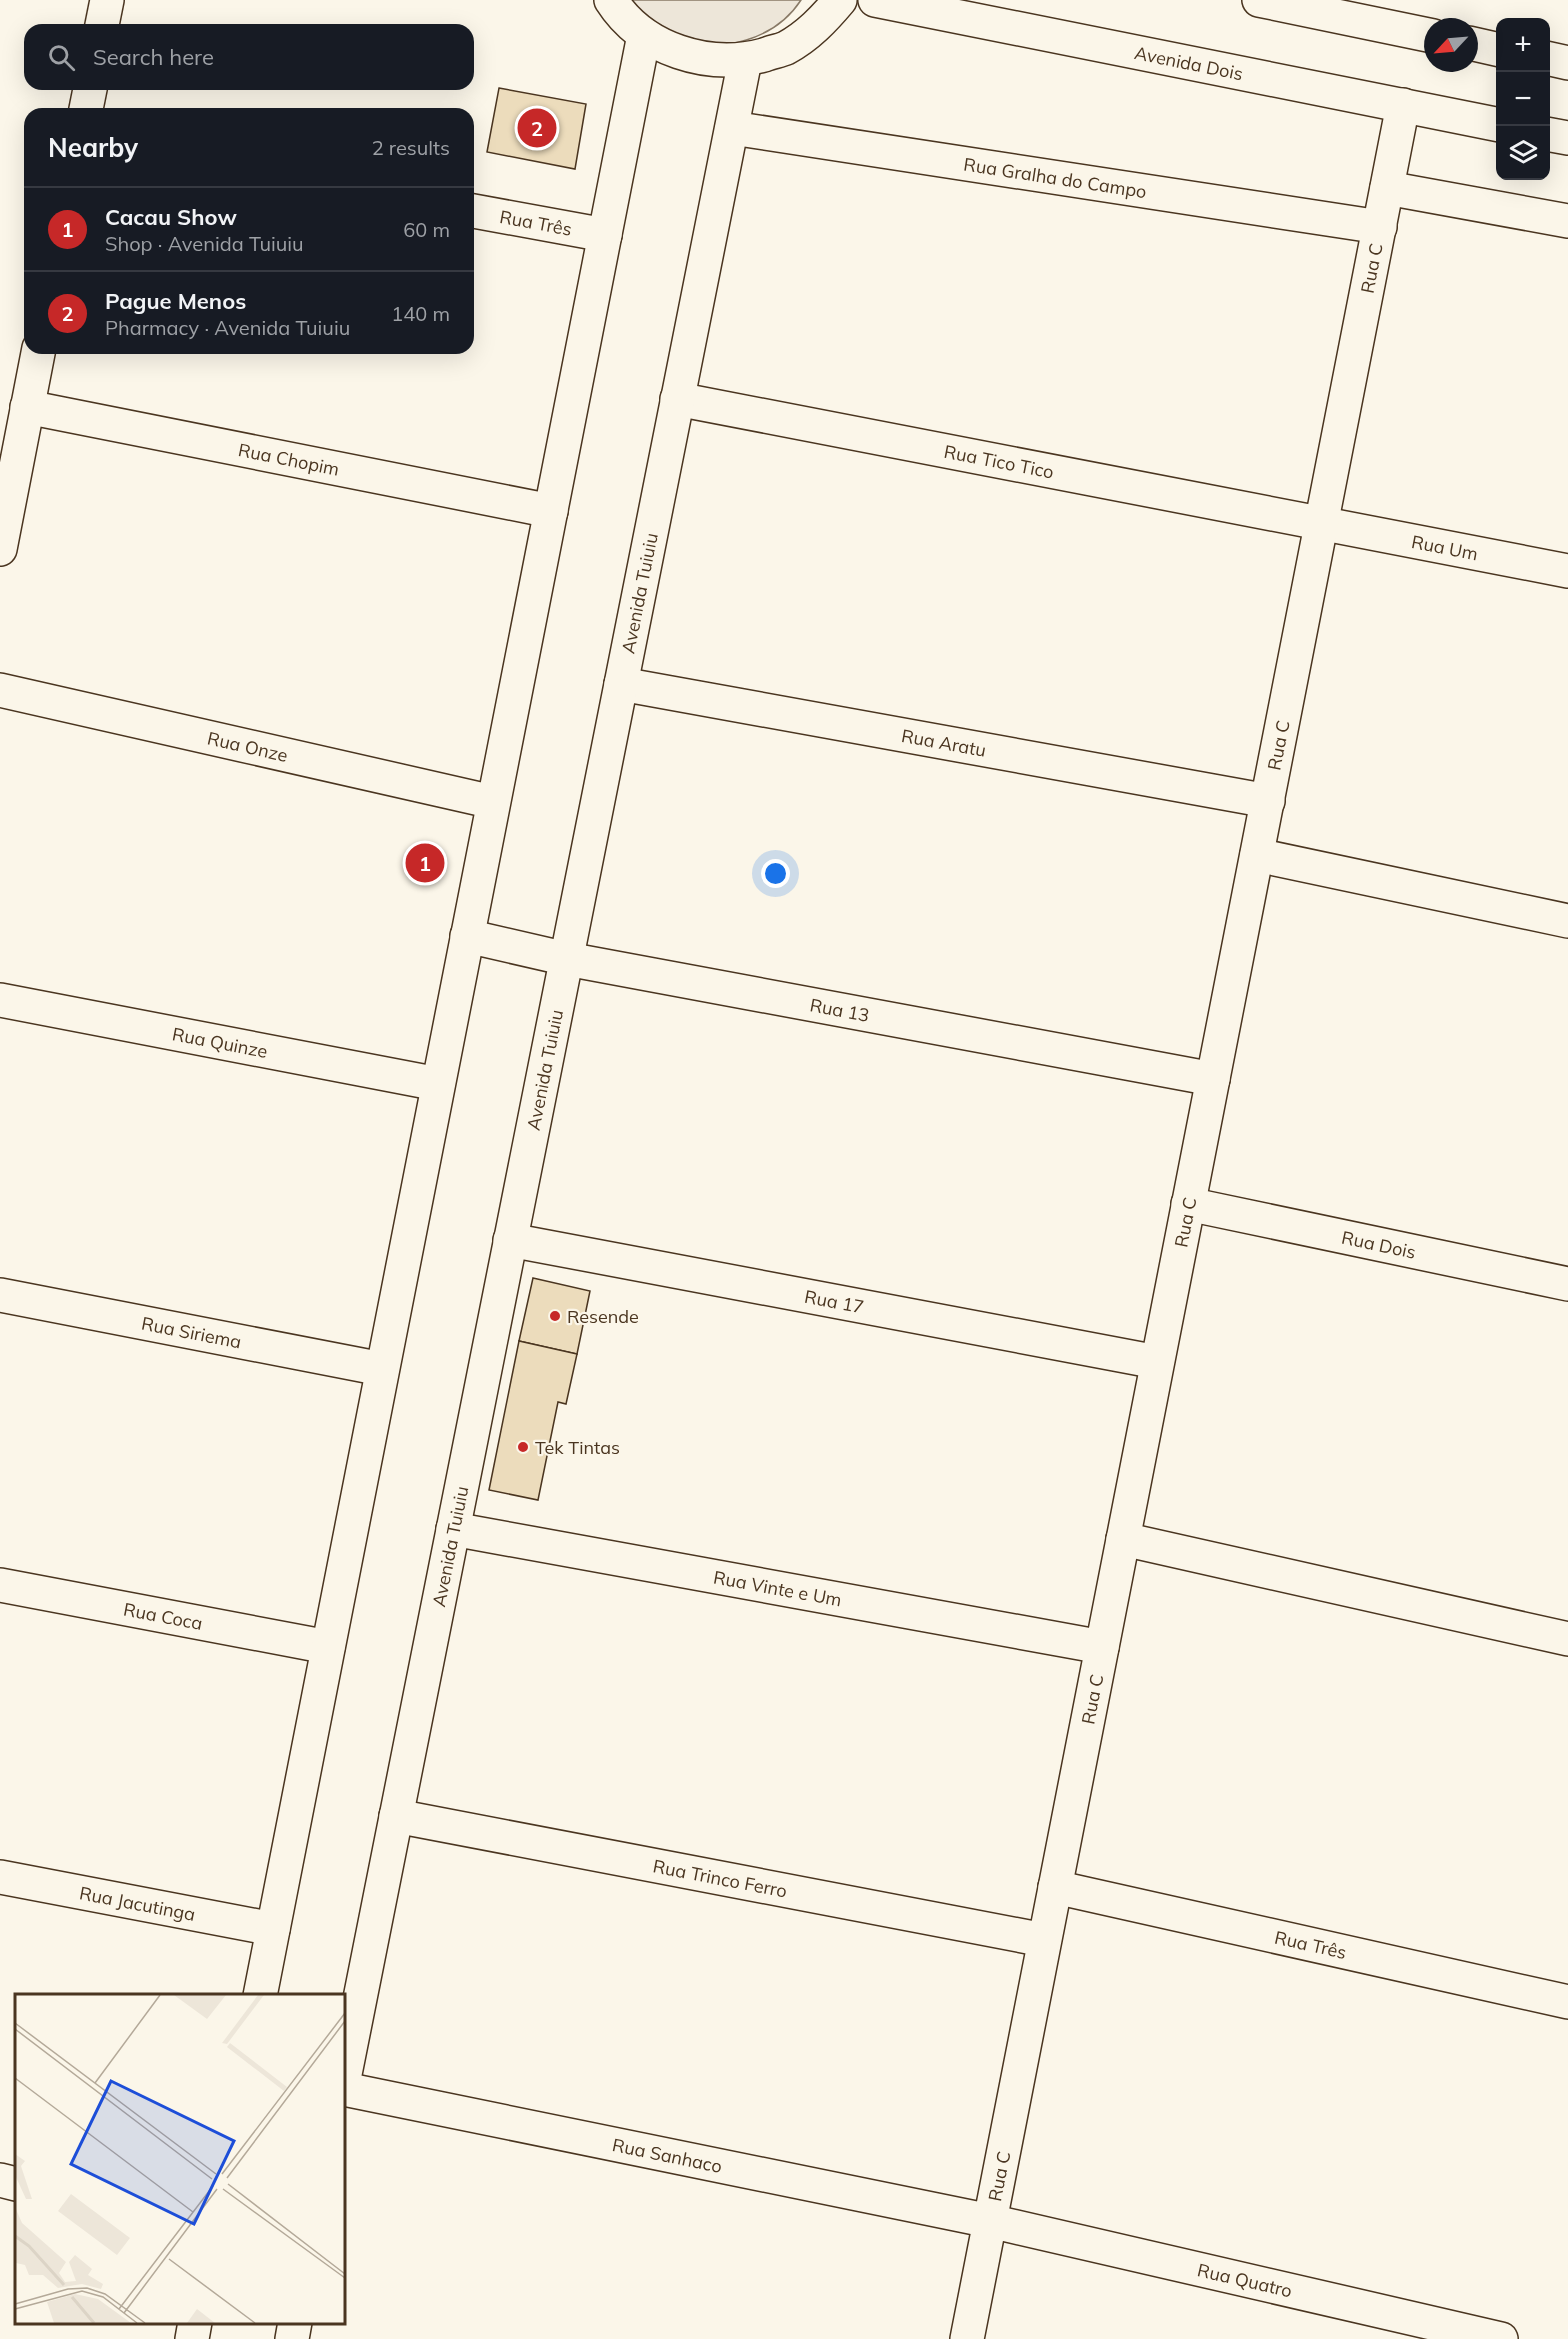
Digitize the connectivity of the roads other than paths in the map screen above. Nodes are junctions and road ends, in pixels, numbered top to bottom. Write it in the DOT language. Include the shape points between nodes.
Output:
graph roads {
  1 [pos="107,0"];
  2 [pos="611,0"];
  3 [pos="840,0"];
  4 [pos="875,0"];
  5 [pos="1259,0"];
  6 [pos="1321,7"];
  7 [pos="102,24"];
  8 [pos="1424,34"];
  9 [pos="644,35"];
  10 [pos="1478,46"];
  11 [pos="1496,49"];
  12 [pos="1550,59"];
  13 [pos="745,60"];
  14 [pos="1568,63"];
  15 [pos="90,90"];
  16 [pos="1403,105"];
  17 [pos="86,108"];
  18 [pos="1496,123"];
  19 [pos="732,128"];
  20 [pos="1550,135"];
  21 [pos="1568,138"];
  22 [pos="1387,188"];
  23 [pos="474,211"];
  24 [pos="1568,221"];
  25 [pos="1380,227"];
  26 [pos="605,235"];
  27 [pos="38,354"];
  28 [pos="677,399"];
  29 [pos="27,407"];
  30 [pos="550,511"];
  31 [pos="1322,525"];
  32 [pos="0,549"];
  33 [pos="1568,571"];
  34 [pos="621,684"];
  35 [pos="0,690"];
  36 [pos="1268,801"];
  37 [pos="494,802"];
  38 [pos="1257,855"];
  39 [pos="1568,921"];
  40 [pos="467,936"];
  41 [pos="567,959"];
  42 [pos="0,1000"];
  43 [pos="1213,1079"];
  44 [pos="438,1084"];
  45 [pos="1188,1204"];
  46 [pos="510,1240"];
  47 [pos="1568,1284"];
  48 [pos="0,1295"];
  49 [pos="1157,1362"];
  50 [pos="382,1369"];
  51 [pos="453,1529"];
  52 [pos="1123,1539"];
  53 [pos="0,1585"];
  54 [pos="1568,1639"];
  55 [pos="328,1647"];
  56 [pos="1102,1647"];
  57 [pos="396,1816"];
  58 [pos="0,1877"];
  59 [pos="1055,1887"];
  60 [pos="273,1929"];
  61 [pos="1044,1940"];
  62 [pos="260,1994"];
  63 [pos="1568,2002"];
  64 [pos="345,2074"];
  65 [pos="345,2089"];
  66 [pos="0,2180"];
  67 [pos="15,2184"];
  68 [pos="990,2221"];
  69 [pos="195,2324"];
  70 [pos="295,2324"];
  71 [pos="192,2339"];
  72 [pos="292,2339"];
  73 [pos="967,2339"];
  74 [pos="1501,2339"];
  1 -- 7 [label="street"];
  2 -- 9 [label="street"];
  3 -- 13 [label="street" via="819,26 784,49"];
  4 -- 16 [label="street, Avenida Dois"];
  5 -- 6 [label="street"];
  6 -- 8 [label="street"];
  9 -- 13 [label="street" via="675,51 710,60"];
  9 -- 26 [label="street"];
  10 -- 11 [label="street"];
  12 -- 14 [label="street"];
  13 -- 19 [label="street, Avenida Tuiuiu"];
  15 -- 17 [label="street"];
  16 -- 18 [label="street, Avenida Dois"];
  16 -- 22 [label="street, Rua C"];
  19 -- 25 [label="street, Rua Gralha do Campo"];
  19 -- 28 [label="street, Avenida Tuiuiu"];
  20 -- 21 [label="street"];
  22 -- 24 [label="street"];
  22 -- 25 [label="street, Rua C"];
  23 -- 26 [label="street, Rua Três"];
  25 -- 31 [label="street, Rua C"];
  26 -- 30 [label="street"];
  27 -- 29 [label="street"];
  28 -- 31 [label="street, Rua Tico Tico"];
  28 -- 34 [label="street, Avenida Tuiuiu"];
  29 -- 30 [label="street, Rua Chopim"];
  29 -- 32 [label="street"];
  30 -- 37 [label="street"];
  31 -- 33 [label="street, Rua Um"];
  31 -- 36 [label="street, Rua C"];
  34 -- 36 [label="street, Rua Aratu"];
  34 -- 41 [label="street, Avenida Tuiuiu"];
  35 -- 37 [label="street, Rua Onze"];
  36 -- 38 [label="street, Rua C"];
  37 -- 40 [label="street"];
  38 -- 39 [label="street"];
  38 -- 43 [label="street, Rua C"];
  40 -- 41 [label="street, Rua 13"];
  40 -- 44 [label="street"];
  41 -- 43 [label="street, Rua 13"];
  41 -- 46 [label="street, Avenida Tuiuiu"];
  42 -- 44 [label="street, Rua Quinze"];
  43 -- 45 [label="street, Rua C"];
  44 -- 50 [label="street"];
  45 -- 47 [label="street, Rua Dois"];
  45 -- 49 [label="street, Rua C"];
  46 -- 49 [label="street, Rua 17"];
  46 -- 51 [label="street, Avenida Tuiuiu"];
  48 -- 50 [label="street, Rua Siriema"];
  49 -- 52 [label="street, Rua C"];
  50 -- 55 [label="street"];
  51 -- 56 [label="street, Rua Vinte e Um"];
  51 -- 57 [label="street, Avenida Tuiuiu"];
  52 -- 54 [label="street"];
  52 -- 56 [label="street, Rua C"];
  53 -- 55 [label="street, Rua Coca"];
  55 -- 60 [label="street"];
  56 -- 59 [label="street, Rua C"];
  57 -- 61 [label="street, Rua Trinco Ferro"];
  57 -- 64 [label="street, Avenida Tuiuiu"];
  58 -- 60 [label="street, Rua Jacutinga"];
  59 -- 61 [label="street, Rua C"];
  59 -- 63 [label="street, Rua Três"];
  60 -- 62 [label="street"];
  61 -- 68 [label="street, Rua C"];
  65 -- 68 [label="street, Rua Sanhaco"];
  66 -- 67 [label="street"];
  68 -- 73 [label="street, Rua C"];
  68 -- 74 [label="street, Rua Quatro"];
  69 -- 71 [label="street"];
  70 -- 72 [label="street"];
}
